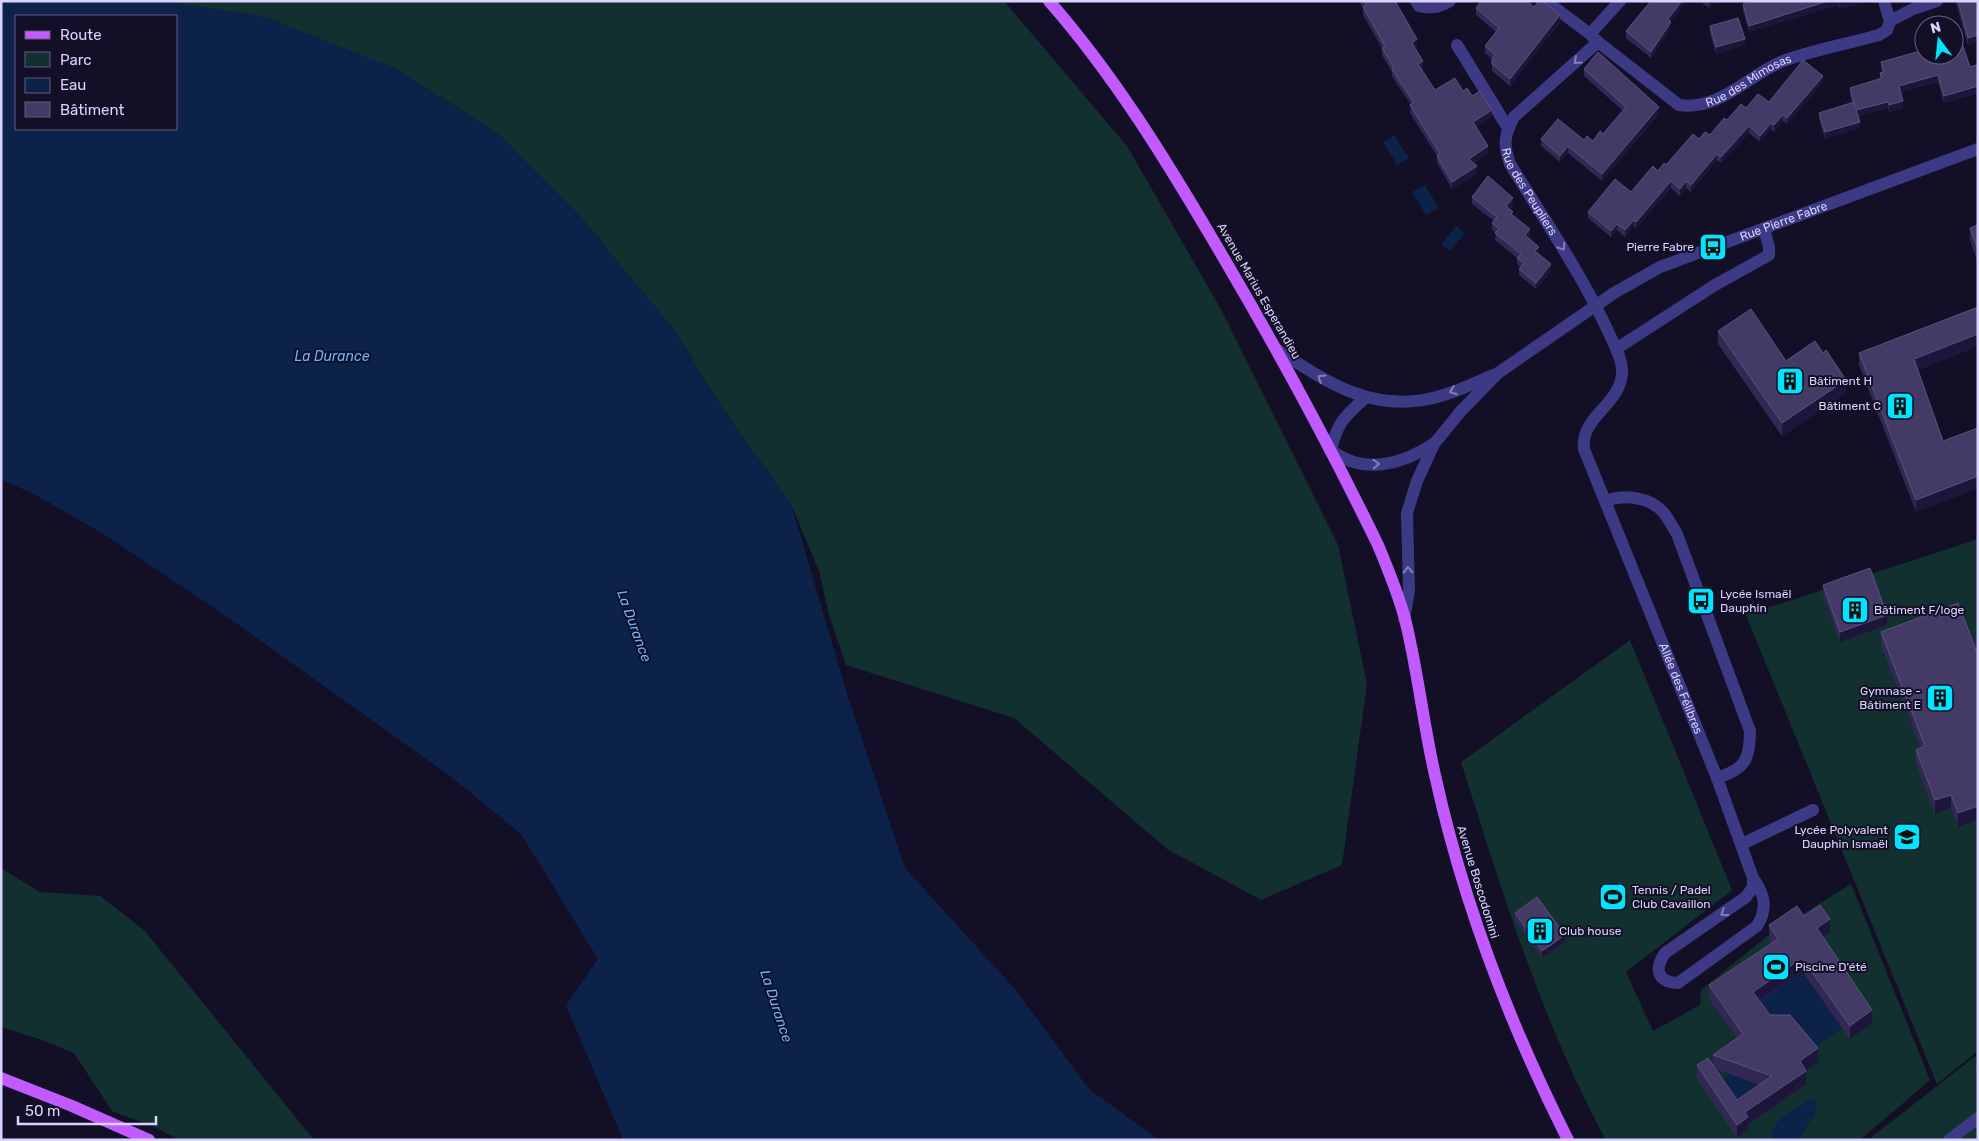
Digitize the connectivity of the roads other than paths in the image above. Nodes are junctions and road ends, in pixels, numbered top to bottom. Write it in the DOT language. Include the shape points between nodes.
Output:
graph roads {
  1 [pos="1049,1"];
  2 [pos="1416,1"];
  3 [pos="1450,1"];
  4 [pos="1546,1"];
  5 [pos="1620,1"];
  6 [pos="1884,1"];
  7 [pos="1937,1"];
  8 [pos="1890,21"];
  9 [pos="1594,38"];
  10 [pos="1457,45"];
  11 [pos="1508,128"];
  12 [pos="1978,149"];
  13 [pos="1764,228"];
  14 [pos="1596,305"];
  15 [pos="1616,349"];
  16 [pos="1278,350"];
  17 [pos="1498,373"];
  18 [pos="1365,398"];
  19 [pos="1434,444"];
  20 [pos="1331,450"];
  21 [pos="1606,501"];
  22 [pos="1404,619"];
  23 [pos="1717,778"];
  24 [pos="1813,810"];
  25 [pos="1742,844"];
  26 [pos="1753,878"];
  27 [pos="1,1078"];
  28 [pos="1978,1118"];
  29 [pos="149,1140"];
  30 [pos="1568,1140"];
  31 [pos="1949,1140"];
  1 -- 16 [label="main road, Avenue Marius Esperandieu" via="1109,78 1166,160"];
  2 -- 3 [label="street" via="1428,9"];
  4 -- 9 [label="street, Rue des Mimosas"];
  5 -- 9 [label="street, Rue des Peupliers"];
  6 -- 8 [label="street"];
  7 -- 8 [label="street, Rue des Mimosas"];
  8 -- 9 [label="street, Rue des Mimosas" via="1887,30 1879,35 1782,62 1713,102 1693,107 1680,105"];
  9 -- 11 [label="street, Rue des Peupliers, one-way" via="1514,117"];
  10 -- 11 [label="street"];
  11 -- 14 [label="street, Rue des Peupliers, one-way" via="1504,148 1510,164"];
  12 -- 13 [label="street, Rue Pierre Fabre"];
  13 -- 14 [label="street, Rue Pierre Fabre" via="1660,267"];
  13 -- 15 [label="street" via="1769,255 1715,285"];
  14 -- 15 [label="street, Rue des Peupliers"];
  14 -- 17 [label="street, Rue Pierre Fabre"];
  15 -- 21 [label="street, Allée des Félibres" via="1621,361 1620,384 1614,398 1586,430 1583,441 1588,462"];
  18 -- 16 [label="street, one-way" via="1332,385"];
  16 -- 20 [label="main road, Avenue Marius Esperandieu"];
  17 -- 18 [label="street, one-way" via="1443,396 1397,401"];
  17 -- 19 [label="street"];
  18 -- 20 [label="street" via="1335,430"];
  20 -- 19 [label="street, one-way" via="1355,463 1381,464 1409,458"];
  22 -- 19 [label="street, one-way" via="1409,591 1407,513"];
  20 -- 22 [label="main road, Avenue Marius Esperandieu" via="1381,553"];
  21 -- 23 [label="street, Allée des Félibres"];
  21 -- 23 [label="street" via="1618,496 1651,504 1663,512 1677,534 1750,731 1750,752 1740,768"];
  22 -- 30 [label="main road, Avenue Boscodomini" via="1435,774 1465,892 1512,1022"];
  23 -- 25 [label="street, Allée des Félibres"];
  24 -- 25 [label="street"];
  25 -- 26 [label="street, Allée des Félibres"];
  26 -- 26 [label="street, Allée des Félibres, one-way" via="1753,887 1746,897 1665,953 1658,963 1661,977 1678,983 1757,926 1764,915 1765,900"];
  27 -- 29 [label="main road"];
  28 -- 31 [label="street"];
}
